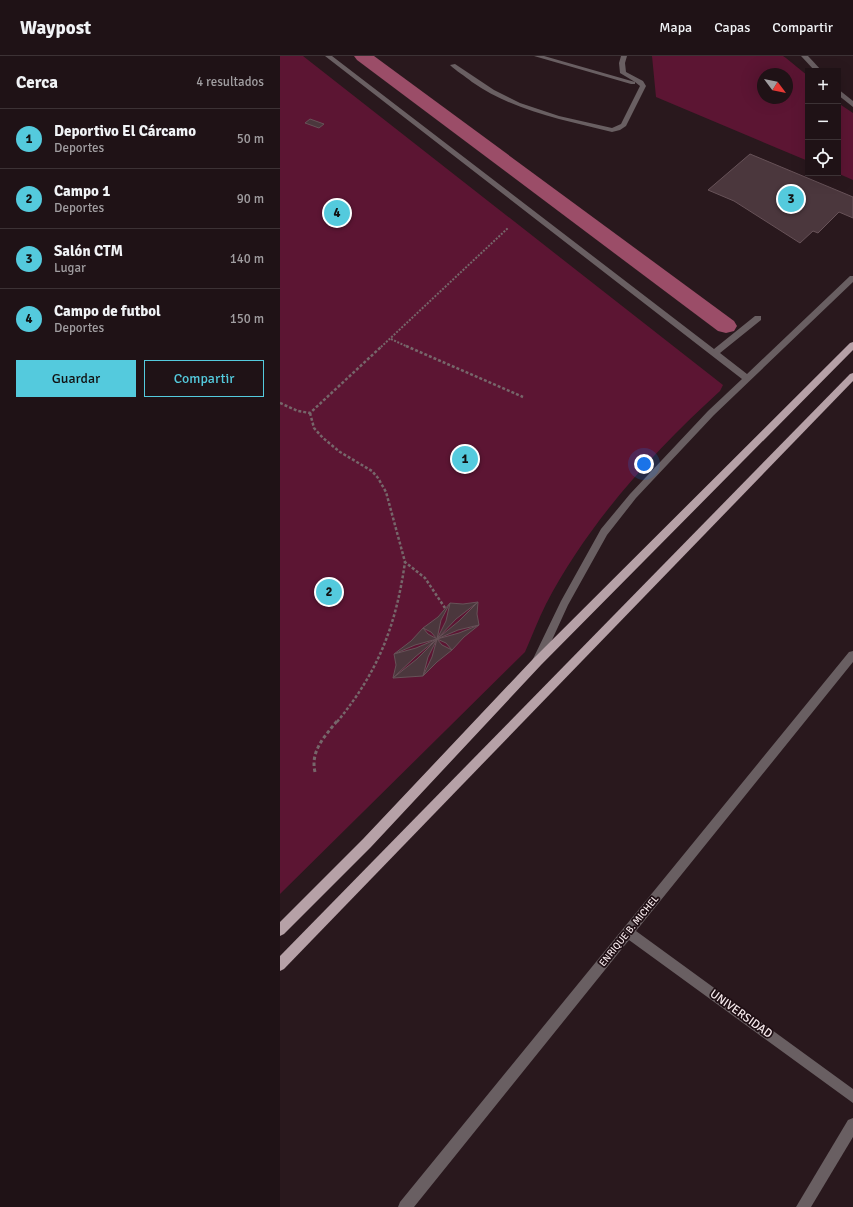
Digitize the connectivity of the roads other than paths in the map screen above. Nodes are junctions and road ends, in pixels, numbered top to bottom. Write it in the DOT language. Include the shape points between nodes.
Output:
graph roads {
  1 [pos="328,56"];
  2 [pos="537,56"];
  3 [pos="624,56"];
  4 [pos="804,56"];
  5 [pos="453,65"];
  6 [pos="816,68"];
  7 [pos="643,86"];
  8 [pos="841,95"];
  9 [pos="853,105"];
  10 [pos="853,278"];
  11 [pos="758,318"];
  12 [pos="853,345"];
  13 [pos="714,353"];
  14 [pos="853,376"];
  15 [pos="747,378"];
  16 [pos="853,655"];
  17 [pos="537,662"];
  18 [pos="280,930"];
  19 [pos="628,932"];
  20 [pos="280,965"];
  21 [pos="853,1097"];
  22 [pos="853,1125"];
  23 [pos="405,1207"];
  24 [pos="803,1207"];
  1 -- 13 [label="street"];
  2 -- 7 [label="street"];
  3 -- 7 [label="street" via="622,73 641,82"];
  4 -- 6 [label="street"];
  5 -- 7 [label="street" via="506,100 612,130 624,125"];
  8 -- 9 [label="street"];
  10 -- 15 [label="street"];
  11 -- 13 [label="street"];
  12 -- 17 [label="main road"];
  13 -- 15 [label="street"];
  14 -- 20 [label="main road"];
  15 -- 17 [label="street" via="667,458 604,532 564,604"];
  16 -- 19 [label="street, ENRIQUE B. MICHEL"];
  17 -- 18 [label="main road"];
  19 -- 21 [label="street, UNIVERSIDAD"];
  19 -- 23 [label="street, ENRIQUE B. MICHEL"];
  22 -- 24 [label="street"];
}
